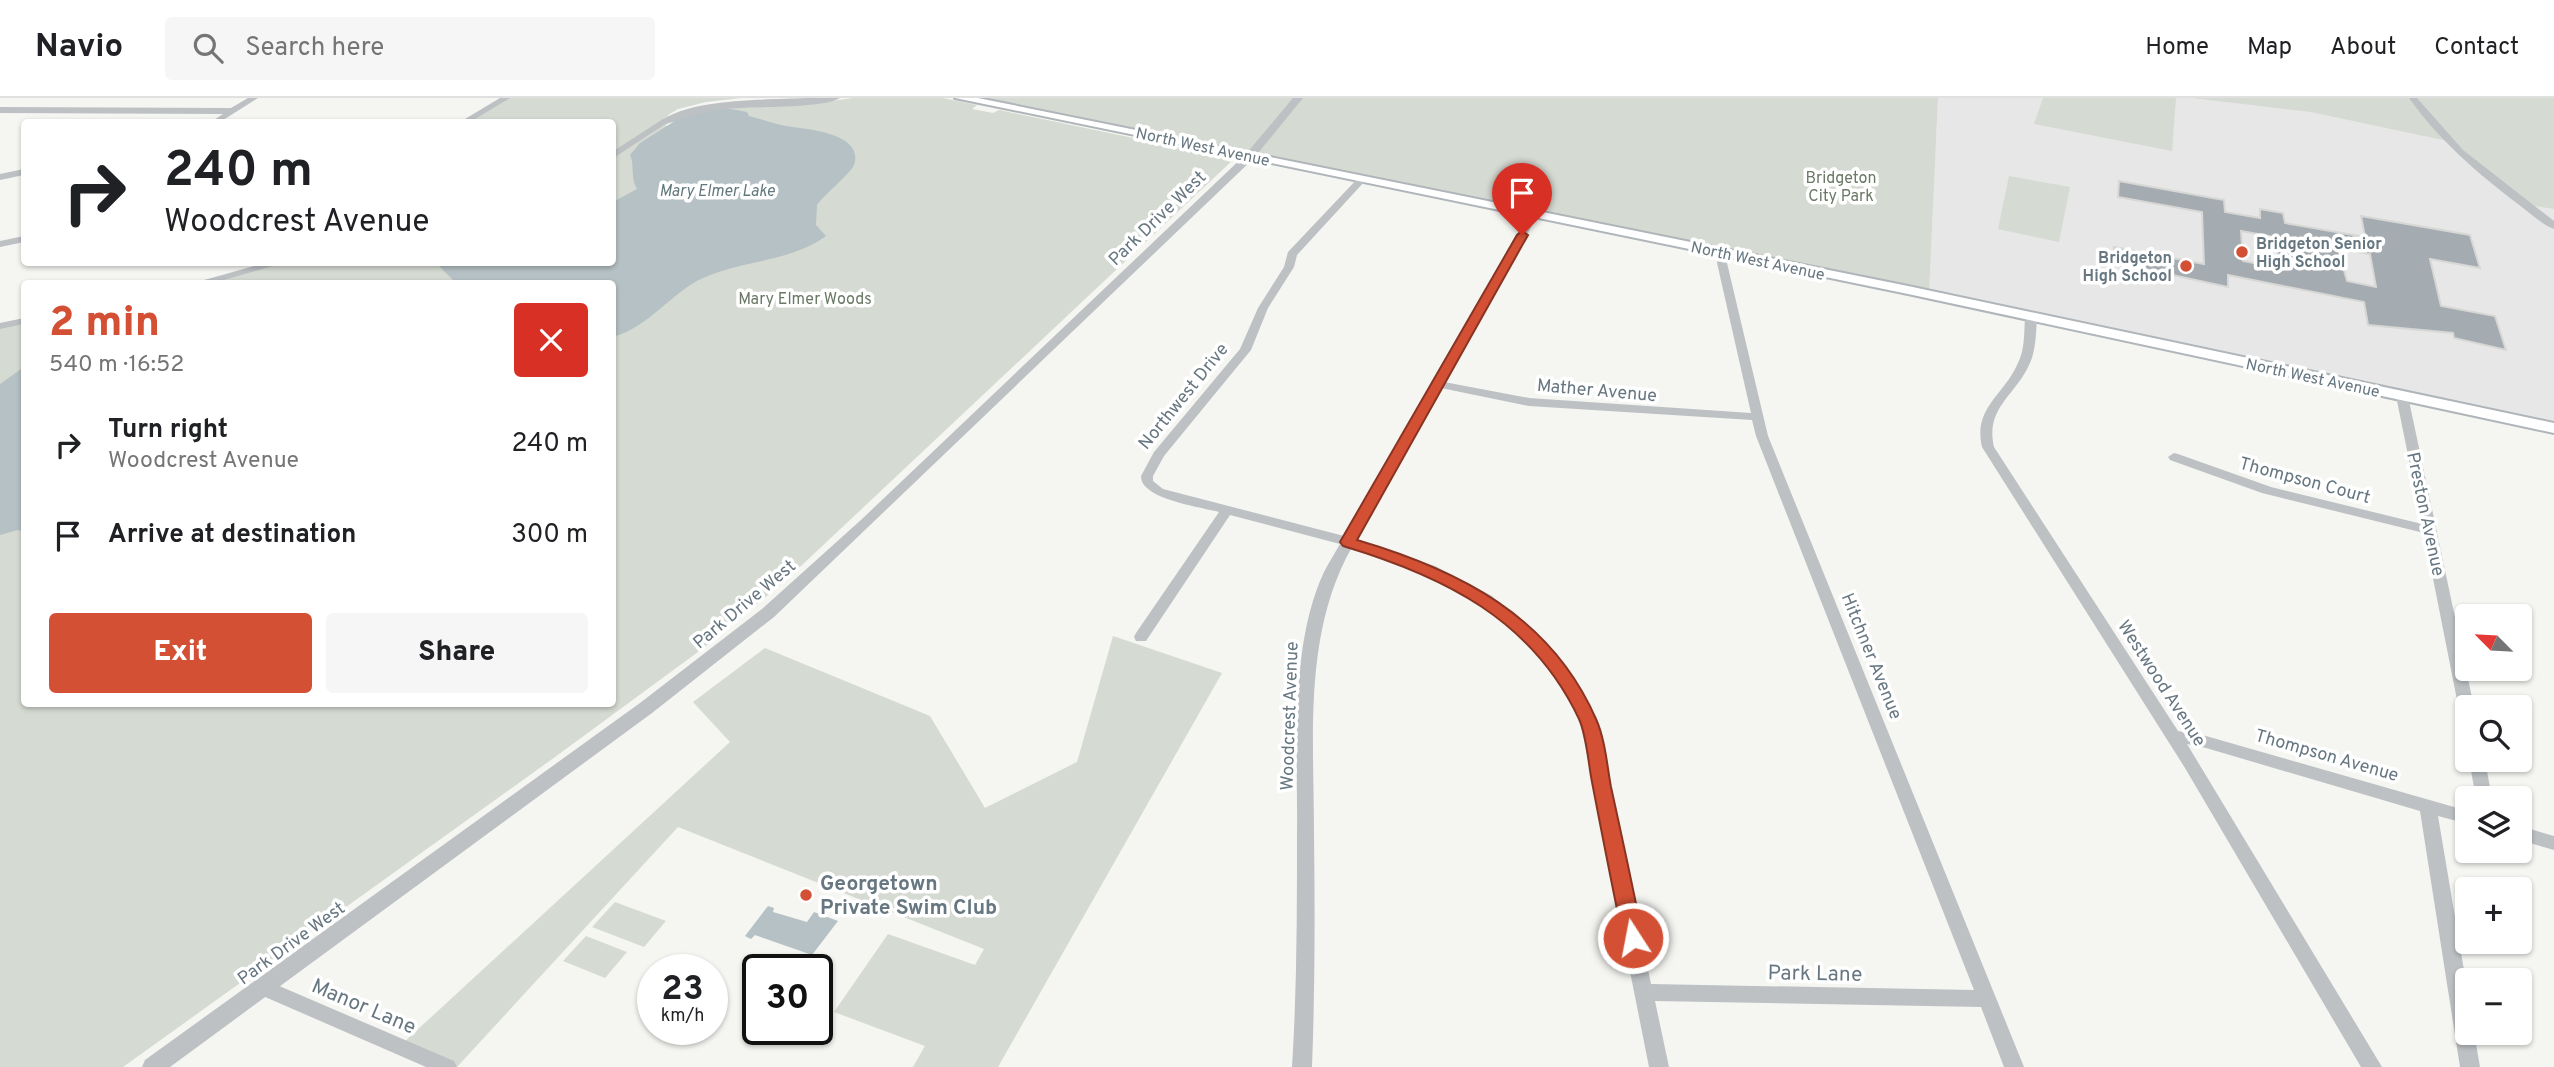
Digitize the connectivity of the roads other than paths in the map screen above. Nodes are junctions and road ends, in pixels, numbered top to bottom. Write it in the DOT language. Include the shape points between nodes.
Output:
graph roads {
  1 [pos="254,98"];
  2 [pos="506,98"];
  3 [pos="835,98"];
  4 [pos="961,98"];
  5 [pos="1298,98"];
  6 [pos="2413,98"];
  7 [pos="0,110"];
  8 [pos="234,111"];
  9 [pos="220,119"];
  10 [pos="469,119"];
  11 [pos="666,121"];
  12 [pos="616,153"];
  13 [pos="1250,156"];
  14 [pos="21,173"];
  15 [pos="0,177"];
  16 [pos="1362,178"];
  17 [pos="1535,214"];
  18 [pos="2554,226"];
  19 [pos="21,240"];
  20 [pos="0,244"];
  21 [pos="1724,253"];
  22 [pos="266,266"];
  23 [pos="211,280"];
  24 [pos="2031,317"];
  25 [pos="21,322"];
  26 [pos="0,326"];
  27 [pos="1437,384"];
  28 [pos="2402,396"];
  29 [pos="1756,417"];
  30 [pos="2554,428"];
  31 [pos="2174,457"];
  32 [pos="1226,511"];
  33 [pos="2430,530"];
  34 [pos="1348,542"];
  35 [pos="1141,637"];
  36 [pos="2464,695"];
  37 [pos="2174,736"];
  38 [pos="2428,806"];
  39 [pos="2455,814"];
  40 [pos="2532,837"];
  41 [pos="2554,843"];
  42 [pos="263,987"];
  43 [pos="1643,992"];
  44 [pos="1986,999"];
  45 [pos="153,1067"];
  46 [pos="447,1067"];
  47 [pos="1302,1067"];
  48 [pos="1659,1067"];
  49 [pos="2014,1067"];
  50 [pos="2372,1067"];
  51 [pos="2470,1067"];
  1 -- 8 [label="street"];
  2 -- 10 [label="street"];
  3 -- 11 [label="street" via="711,104"];
  4 -- 13 [label="main road, North West Avenue"];
  5 -- 13 [label="street, Park Drive West"];
  6 -- 18 [label="street" via="2465,158"];
  7 -- 8 [label="street"];
  8 -- 9 [label="street"];
  11 -- 12 [label="street"];
  13 -- 16 [label="main road, North West Avenue"];
  13 -- 42 [label="street, Park Drive West" via="768,613 646,708"];
  14 -- 15 [label="street"];
  16 -- 17 [label="main road, North West Avenue"];
  16 -- 32 [label="street, Northwest Drive" via="1292,254 1245,350 1152,464 1147,482 1158,492"];
  17 -- 21 [label="main road, North West Avenue"];
  17 -- 27 [label="street, Woodcrest Avenue"];
  19 -- 20 [label="street"];
  21 -- 24 [label="main road, North West Avenue"];
  21 -- 29 [label="street, Hitchner Avenue"];
  22 -- 23 [label="street"];
  24 -- 28 [label="main road, North West Avenue"];
  24 -- 37 [label="street, Westwood Avenue" via="2023,366 1994,405 1984,436 1993,457"];
  25 -- 26 [label="street"];
  27 -- 29 [label="street, Mather Avenue" via="1552,404"];
  27 -- 34 [label="street, Woodcrest Avenue"];
  28 -- 30 [label="main road, North West Avenue"];
  28 -- 33 [label="street, Preston Avenue"];
  29 -- 44 [label="street, Hitchner Avenue"];
  31 -- 33 [label="street, Thompson Court" via="2267,490"];
  32 -- 34 [label="street"];
  32 -- 35 [label="street"];
  33 -- 36 [label="street, Preston Avenue"];
  34 -- 43 [label="street" via="1430,569 1487,599 1530,635 1564,677 1588,720"];
  34 -- 47 [label="street, Woodcrest Avenue" via="1322,593 1310,636"];
  37 -- 38 [label="street, Thompson Avenue"];
  37 -- 50 [label="street, Westwood Avenue"];
  38 -- 39 [label="street, Thompson Avenue"];
  38 -- 51 [label="street"];
  40 -- 41 [label="street"];
  42 -- 45 [label="street, Park Drive West"];
  42 -- 46 [label="street, Manor Lane"];
  43 -- 44 [label="street, Park Lane"];
  43 -- 48 [label="street"];
  44 -- 49 [label="street, Hitchner Avenue"];
}
